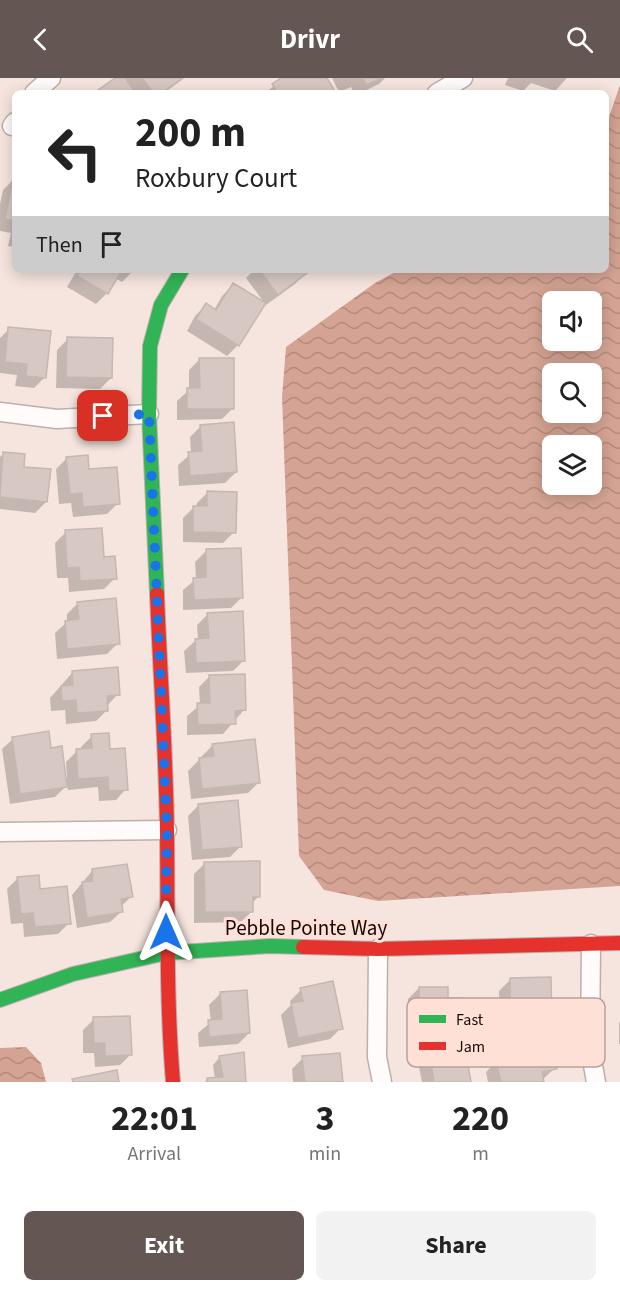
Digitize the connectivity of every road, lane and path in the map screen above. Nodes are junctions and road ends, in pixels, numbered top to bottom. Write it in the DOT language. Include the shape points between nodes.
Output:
graph roads {
  1 [pos="51,78"];
  2 [pos="463,78"];
  3 [pos="37,90"];
  4 [pos="442,90"];
  5 [pos="180,273"];
  6 [pos="0,411"];
  7 [pos="149,414"];
  8 [pos="167,830"];
  9 [pos="0,832"];
  10 [pos="620,943"];
  11 [pos="591,944"];
  12 [pos="378,949"];
  13 [pos="166,953"];
  14 [pos="590,998"];
  15 [pos="0,1000"];
  16 [pos="593,1067"];
  17 [pos="173,1082"];
  18 [pos="382,1082"];
  19 [pos="596,1082"];
  1 -- 3 [label="street"];
  2 -- 4 [label="street"];
  5 -- 7 [label="street" via="161,305 150,345"];
  6 -- 7 [label="street" via="57,418"];
  7 -- 8 [label="street"];
  8 -- 9 [label="street"];
  8 -- 13 [label="street"];
  10 -- 11 [label="street, Pebble Pointe Way"];
  11 -- 12 [label="street, Pebble Pointe Way"];
  11 -- 14 [label="street"];
  12 -- 13 [label="street, Pebble Pointe Way" via="270,946"];
  12 -- 18 [label="street" via="377,1057"];
  13 -- 15 [label="street, Pebble Pointe Way" via="73,974"];
  13 -- 17 [label="street"];
  16 -- 19 [label="street"];
}
